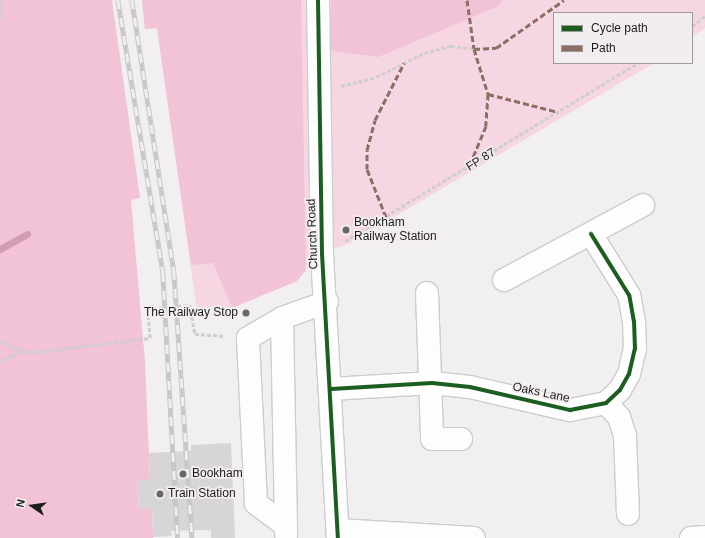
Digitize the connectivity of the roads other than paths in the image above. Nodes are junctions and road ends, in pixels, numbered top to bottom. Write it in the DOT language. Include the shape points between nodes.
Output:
graph roads {
  1 [pos="318,0"];
  2 [pos="643,205"];
  3 [pos="591,234"];
  4 [pos="504,280"];
  5 [pos="426,292"];
  6 [pos="327,302"];
  7 [pos="282,318"];
  8 [pos="432,383"];
  9 [pos="331,389"];
  10 [pos="606,403"];
  11 [pos="461,439"];
  12 [pos="628,514"];
  13 [pos="286,532"];
  14 [pos="338,534"];
  15 [pos="705,537"];
  16 [pos="474,538"];
  17 [pos="691,538"];
  1 -- 6 [label="street, Church Road" via="322,254"];
  2 -- 3 [label="street"];
  3 -- 4 [label="street"];
  3 -- 10 [label="street" via="629,295 634,322 635,349 629,374 620,390"];
  5 -- 8 [label="street"];
  6 -- 7 [label="street"];
  6 -- 9 [label="street, Church Road"];
  7 -- 13 [label="street"];
  7 -- 13 [label="street" via="248,338 256,503"];
  8 -- 9 [label="street, Oaks Lane"];
  8 -- 10 [label="street, Oaks Lane" via="470,387 570,410"];
  8 -- 11 [label="street" via="432,439"];
  9 -- 14 [label="street, Church Road"];
  10 -- 12 [label="street" via="619,417 625,436"];
  14 -- 16 [label="street"];
  15 -- 17 [label="street"];
}
